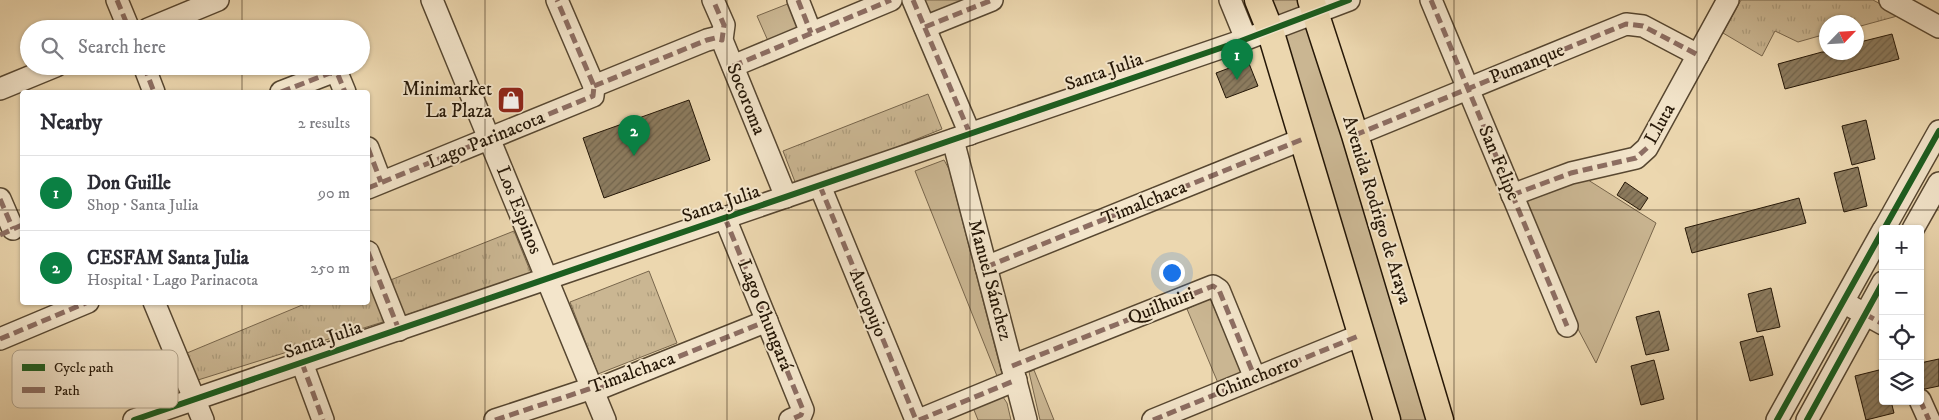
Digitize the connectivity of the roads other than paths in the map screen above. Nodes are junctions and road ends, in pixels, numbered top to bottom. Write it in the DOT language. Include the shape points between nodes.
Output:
graph roads {
  1 [pos="117,0"];
  2 [pos="218,0"];
  3 [pos="432,0"];
  4 [pos="557,0"];
  5 [pos="714,0"];
  6 [pos="798,0"];
  7 [pos="891,0"];
  8 [pos="913,0"];
  9 [pos="992,0"];
  10 [pos="1230,0"];
  11 [pos="1258,0"];
  12 [pos="1349,0"];
  13 [pos="1431,0"];
  14 [pos="1728,0"];
  15 [pos="1890,0"];
  16 [pos="1314,7"];
  17 [pos="125,20"];
  18 [pos="170,20"];
  19 [pos="925,27"];
  20 [pos="1939,27"];
  21 [pos="1270,30"];
  22 [pos="811,33"];
  23 [pos="1246,39"];
  24 [pos="722,40"];
  25 [pos="1698,55"];
  26 [pos="733,66"];
  27 [pos="34,75"];
  28 [pos="147,75"];
  29 [pos="324,75"];
  30 [pos="336,75"];
  31 [pos="594,86"];
  32 [pos="1468,88"];
  33 [pos="0,89"];
  34 [pos="153,90"];
  35 [pos="286,90"];
  36 [pos="344,90"];
  37 [pos="1939,131"];
  38 [pos="1355,135"];
  39 [pos="961,137"];
  40 [pos="489,139"];
  41 [pos="1303,139"];
  42 [pos="370,160"];
  43 [pos="1939,183"];
  44 [pos="374,185"];
  45 [pos="820,186"];
  46 [pos="1512,195"];
  47 [pos="786,197"];
  48 [pos="0,199"];
  49 [pos="725,218"];
  50 [pos="1885,225"];
  51 [pos="1915,225"];
  52 [pos="12,230"];
  53 [pos="1879,236"];
  54 [pos="370,257"];
  55 [pos="986,267"];
  56 [pos="547,279"];
  57 [pos="1879,298"];
  58 [pos="1842,301"];
  59 [pos="81,305"];
  60 [pos="155,305"];
  61 [pos="1874,319"];
  62 [pos="767,321"];
  63 [pos="1567,326"];
  64 [pos="399,330"];
  65 [pos="1361,335"];
  66 [pos="0,339"];
  67 [pos="174,350"];
  68 [pos="178,359"];
  69 [pos="302,363"];
  70 [pos="1014,373"];
  71 [pos="1255,378"];
  72 [pos="592,388"];
  73 [pos="195,400"];
  74 [pos="1922,405"];
  75 [pos="178,406"];
  76 [pos="171,408"];
  77 [pos="797,416"];
  78 [pos="134,420"];
  79 [pos="203,420"];
  80 [pos="323,420"];
  81 [pos="495,420"];
  82 [pos="605,420"];
  83 [pos="917,420"];
  84 [pos="1026,420"];
  85 [pos="1153,420"];
  86 [pos="1387,420"];
  87 [pos="1440,420"];
  88 [pos="1777,420"];
  89 [pos="1807,420"];
  90 [pos="1929,420"];
  1 -- 17 [label="street"];
  2 -- 18 [label="street"];
  3 -- 40 [label="street, Los Espinos"];
  4 -- 31 [label="street"];
  5 -- 24 [label="street, Socoroma" via="724,25"];
  6 -- 22 [label="street"];
  7 -- 22 [label="street"];
  8 -- 19 [label="street, Manuel Sánchez"];
  9 -- 19 [label="street"];
  10 -- 23 [label="street"];
  11 -- 21 [label="main road"];
  12 -- 16 [label="street, Santa Julia"];
  13 -- 32 [label="street, San Felipe"];
  14 -- 25 [label="street, Lluta"];
  15 -- 20 [label="street"];
  16 -- 21 [label="street, Santa Julia"];
  16 -- 38 [label="main road, Avenida Rodrigo de Araya"];
  19 -- 39 [label="street, Manuel Sánchez"];
  21 -- 23 [label="street, Santa Julia"];
  21 -- 41 [label="main road"];
  22 -- 26 [label="street"];
  23 -- 39 [label="street, Santa Julia"];
  24 -- 26 [label="street, Socoroma"];
  24 -- 31 [label="street, Lago Parinacota" via="706,40"];
  25 -- 32 [label="street, Pumanque" via="1643,26 1626,24"];
  25 -- 46 [label="street, Lluta" via="1641,155 1571,173"];
  26 -- 47 [label="street, Socoroma"];
  27 -- 33 [label="street"];
  28 -- 34 [label="street"];
  29 -- 35 [label="street"];
  30 -- 36 [label="street"];
  31 -- 40 [label="street, Lago Parinacota" via="595,93 591,98"];
  32 -- 38 [label="street, Pumanque"];
  32 -- 46 [label="street, San Felipe"];
  37 -- 50 [label="street"];
  38 -- 87 [label="main road, Avenida Rodrigo de Araya"];
  39 -- 45 [label="street, Santa Julia"];
  39 -- 55 [label="street, Manuel Sánchez"];
  40 -- 44 [label="street, Lago Parinacota"];
  40 -- 56 [label="street, Los Espinos"];
  41 -- 55 [label="street, Timalchaca"];
  41 -- 65 [label="main road"];
  42 -- 44 [label="street"];
  43 -- 51 [label="street"];
  45 -- 47 [label="street, Santa Julia"];
  45 -- 83 [label="street, Aucopujo"];
  46 -- 63 [label="street, San Felipe"];
  47 -- 49 [label="street, Santa Julia"];
  48 -- 52 [label="street"];
  49 -- 56 [label="street, Santa Julia"];
  49 -- 62 [label="street, Lago Chungará"];
  53 -- 58 [label="street"];
  54 -- 64 [label="street"];
  55 -- 70 [label="street, Manuel Sánchez"];
  56 -- 64 [label="street, Santa Julia"];
  56 -- 72 [label="street, Los Espinos"];
  57 -- 61 [label="street"];
  58 -- 61 [label="street"];
  58 -- 88 [label="street"];
  59 -- 66 [label="street"];
  60 -- 67 [label="street"];
  61 -- 89 [label="street"];
  62 -- 72 [label="street, Timalchaca" via="598,389"];
  62 -- 77 [label="street, Lago Chungará" via="802,407"];
  64 -- 69 [label="street, Santa Julia"];
  65 -- 71 [label="street, Chinchorro"];
  65 -- 86 [label="main road"];
  68 -- 73 [label="street"];
  69 -- 73 [label="street, Santa Julia"];
  69 -- 80 [label="street"];
  70 -- 71 [label="street, Quilhuiri" via="1213,286 1219,290"];
  70 -- 83 [label="street, Quilhuiri"];
  70 -- 84 [label="street, Manuel Sánchez"];
  71 -- 85 [label="street, Chinchorro"];
  72 -- 81 [label="street, Timalchaca"];
  72 -- 82 [label="street, Los Espinos"];
  73 -- 75 [label="street, Santa Julia"];
  73 -- 79 [label="street"];
  74 -- 90 [label="street"];
  76 -- 78 [label="street, Santa Julia"];
}
